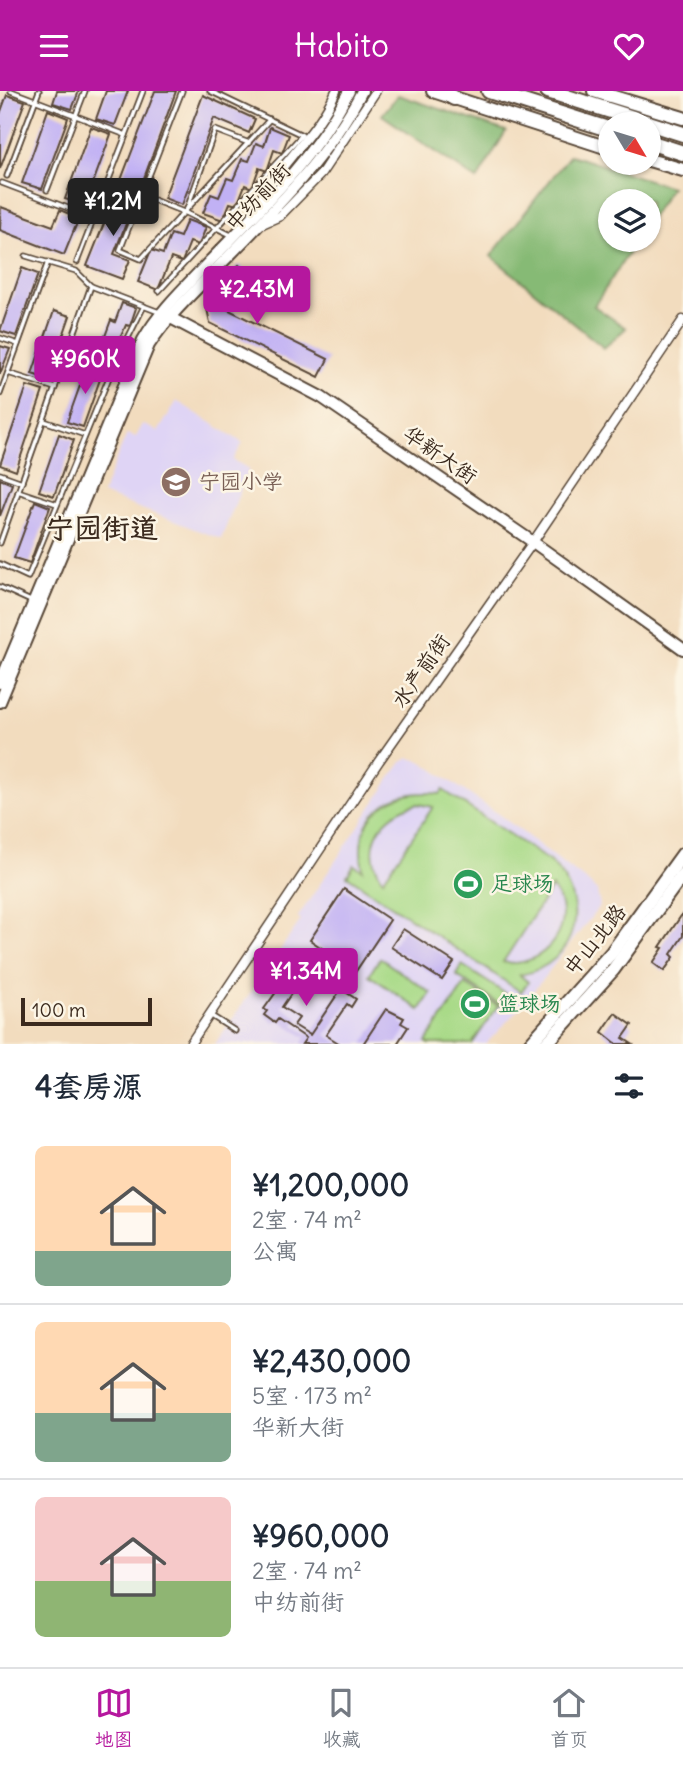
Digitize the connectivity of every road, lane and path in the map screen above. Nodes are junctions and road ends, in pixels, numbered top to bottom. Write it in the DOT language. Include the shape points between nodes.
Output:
graph roads {
  1 [pos="11,91"];
  2 [pos="39,91"];
  3 [pos="85,91"];
  4 [pos="143,91"];
  5 [pos="182,91"];
  6 [pos="210,91"];
  7 [pos="336,91"];
  8 [pos="349,91"];
  9 [pos="362,91"];
  10 [pos="376,91"];
  11 [pos="433,91"];
  12 [pos="489,91"];
  13 [pos="548,91"];
  14 [pos="594,91"];
  15 [pos="448,94"];
  16 [pos="35,100"];
  17 [pos="76,115"];
  18 [pos="683,118"];
  19 [pos="270,119"];
  20 [pos="598,126"];
  21 [pos="683,134"];
  22 [pos="126,135"];
  23 [pos="249,143"];
  24 [pos="598,145"];
  25 [pos="662,146"];
  26 [pos="683,153"];
  27 [pos="662,164"];
  28 [pos="683,170"];
  29 [pos="7,176"];
  30 [pos="108,182"];
  31 [pos="2,183"];
  32 [pos="47,190"];
  33 [pos="142,195"];
  34 [pos="186,213"];
  35 [pos="94,218"];
  36 [pos="256,221"];
  37 [pos="217,228"];
  38 [pos="234,236"];
  39 [pos="26,256"];
  40 [pos="77,262"];
  41 [pos="48,263"];
  42 [pos="91,286"];
  43 [pos="159,291"];
  44 [pos="144,306"];
  45 [pos="166,315"];
  46 [pos="683,320"];
  47 [pos="0,338"];
  48 [pos="18,344"];
  49 [pos="66,355"];
  50 [pos="112,370"];
  51 [pos="8,373"];
  52 [pos="55,388"];
  53 [pos="0,394"];
  54 [pos="43,421"];
  55 [pos="85,435"];
  56 [pos="0,474"];
  57 [pos="22,482"];
  58 [pos="18,491"];
  59 [pos="57,504"];
  60 [pos="533,542"];
  61 [pos="0,543"];
  62 [pos="0,563"];
  63 [pos="0,587"];
  64 [pos="38,603"];
  65 [pos="683,649"];
  66 [pos="0,683"];
  67 [pos="0,702"];
  68 [pos="683,854"];
  69 [pos="683,874"];
  70 [pos="210,1015"];
  71 [pos="235,1031"];
  72 [pos="190,1044"];
  73 [pos="530,1044"];
  74 [pos="546,1044"];
  1 -- 16 [label="lane"];
  2 -- 16 [label="lane"];
  3 -- 17 [label="lane"];
  4 -- 22 [label="lane"];
  5 -- 33 [label="lane"];
  6 -- 19 [label="lane"];
  7 -- 36 [label="street" via="300,148 269,185"];
  8 -- 36 [label="street" via="327,129"];
  9 -- 36 [label="street, 中纺前街" via="314,165"];
  10 -- 36 [label="street" via="321,174 280,216"];
  11 -- 15 [label="main road"];
  12 -- 20 [label="highway"];
  13 -- 21 [label="highway"];
  14 -- 18 [label="main road"];
  15 -- 24 [label="main road"];
  16 -- 17 [label="lane"];
  16 -- 29 [label="lane"];
  17 -- 22 [label="lane"];
  17 -- 32 [label="lane"];
  19 -- 23 [label="lane"];
  19 -- 37 [label="lane" via="302,135"];
  22 -- 30 [label="lane"];
  23 -- 34 [label="lane"];
  23 -- 34 [label="lane" via="215,130"];
  25 -- 26 [label="highway"];
  27 -- 28 [label="main road"];
  30 -- 33 [label="lane"];
  30 -- 35 [label="lane"];
  31 -- 35 [label="lane"];
  33 -- 34 [label="lane"];
  33 -- 34 [label="lane" via="120,250 141,259"];
  34 -- 37 [label="lane"];
  35 -- 40 [label="lane"];
  36 -- 38 [label="street"];
  36 -- 45 [label="street, 中纺前街"];
  37 -- 38 [label="lane"];
  37 -- 43 [label="lane"];
  38 -- 45 [label="street"];
  39 -- 41 [label="lane"];
  41 -- 42 [label="lane" via="76,271"];
  41 -- 48 [label="lane"];
  42 -- 44 [label="lane"];
  42 -- 49 [label="lane"];
  44 -- 45 [label="lane"];
  44 -- 50 [label="lane"];
  45 -- 60 [label="street, 华新大街" via="321,397"];
  45 -- 64 [label="street, 中纺前街" via="141,362"];
  46 -- 60 [label="street, 水产前街"];
  47 -- 48 [label="lane"];
  48 -- 51 [label="lane"];
  49 -- 50 [label="lane"];
  49 -- 52 [label="lane"];
  50 -- 55 [label="lane"];
  51 -- 52 [label="lane"];
  51 -- 53 [label="lane"];
  52 -- 54 [label="lane"];
  54 -- 55 [label="lane"];
  54 -- 57 [label="lane"];
  55 -- 59 [label="lane"];
  56 -- 57 [label="lane"];
  57 -- 58 [label="lane"];
  58 -- 59 [label="lane"];
  58 -- 61 [label="lane"];
  59 -- 62 [label="lane" via="28,577"];
  60 -- 65 [label="street, 华新大街"];
  60 -- 70 [label="street, 水产前街" via="379,761"];
  63 -- 64 [label="lane"];
  64 -- 66 [label="street"];
  64 -- 67 [label="street, 中纺前街"];
  68 -- 73 [label="main road, 中山北路" via="612,952"];
  69 -- 74 [label="main road, 中山北路" via="613,970"];
  70 -- 71 [label="lane"];
  70 -- 72 [label="street, 水产前街"];
}
